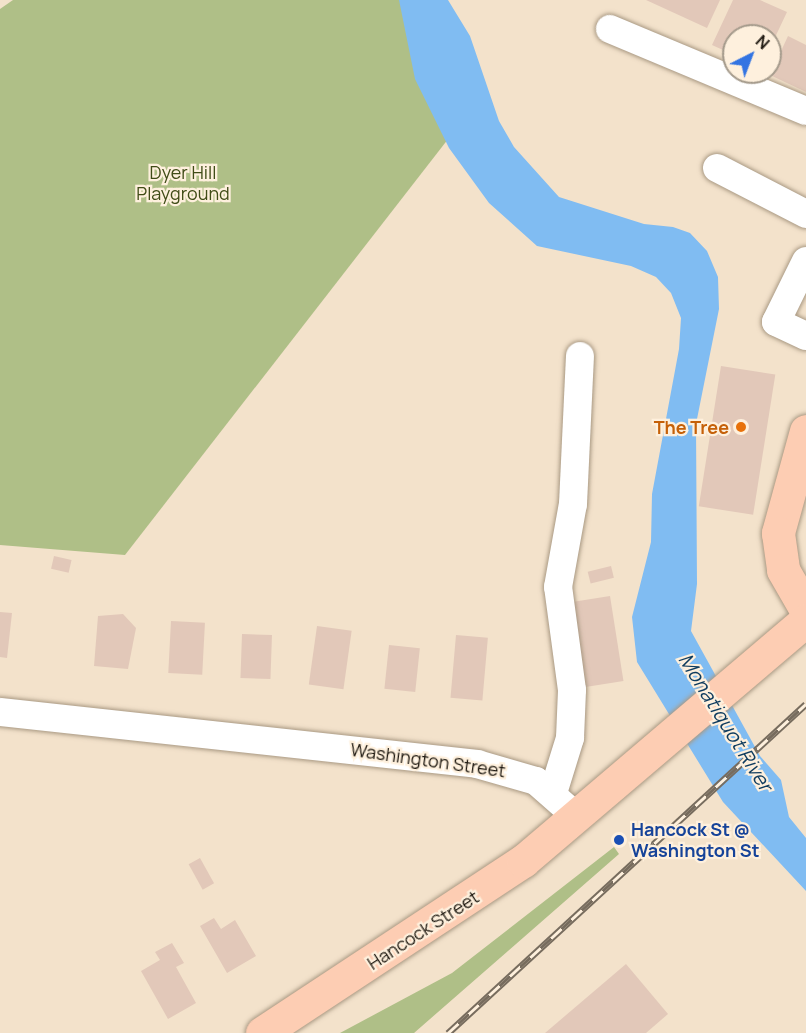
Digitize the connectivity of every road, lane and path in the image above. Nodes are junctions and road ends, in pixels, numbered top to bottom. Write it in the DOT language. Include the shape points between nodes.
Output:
graph roads {
  1 [pos="610,29"];
  2 [pos="806,111"];
  3 [pos="717,168"];
  4 [pos="806,214"];
  5 [pos="806,261"];
  6 [pos="806,336"];
  7 [pos="580,356"];
  8 [pos="806,431"];
  9 [pos="806,610"];
  10 [pos="806,620"];
  11 [pos="0,712"];
  12 [pos="553,793"];
  13 [pos="577,817"];
  14 [pos="262,1033"];
  1 -- 2 [label="street"];
  3 -- 4 [label="street"];
  5 -- 6 [label="street" via="776,322"];
  7 -- 12 [label="street" via="573,504 558,587 572,690 570,738"];
  8 -- 9 [label="main road" via="778,533 783,570"];
  10 -- 13 [label="main road"];
  11 -- 12 [label="street, Washington Street" via="477,764 518,774"];
  12 -- 13 [label="street, Washington Street"];
  13 -- 14 [label="main road, Hancock Street" via="463,904"];
}
